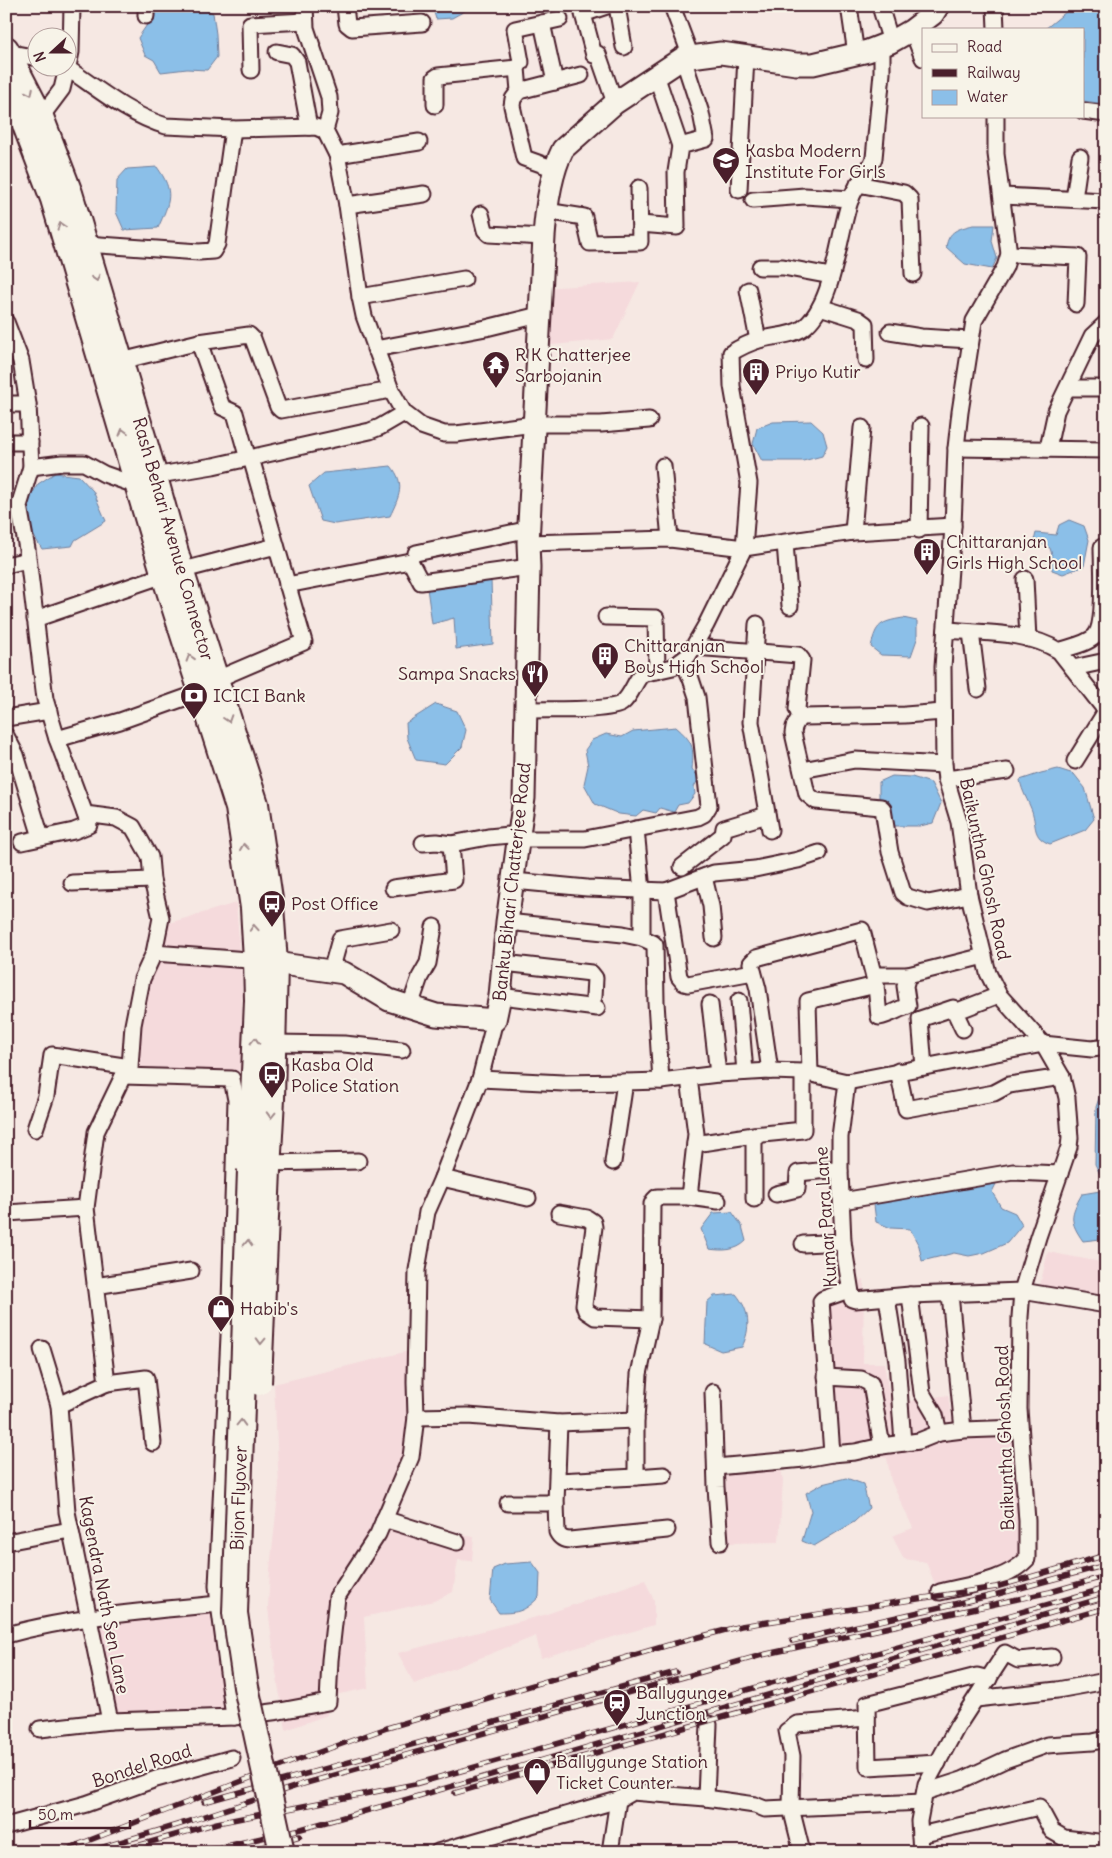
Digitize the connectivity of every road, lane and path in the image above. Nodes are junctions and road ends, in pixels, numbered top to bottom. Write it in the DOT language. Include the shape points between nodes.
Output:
graph roads {
  1 [pos="72,6"];
  2 [pos="345,6"];
  3 [pos="607,6"];
  4 [pos="617,6"];
  5 [pos="672,6"];
  6 [pos="849,6"];
  7 [pos="880,6"];
  8 [pos="938,6"];
  9 [pos="996,6"];
  10 [pos="305,13"];
  11 [pos="560,19"];
  12 [pos="422,23"];
  13 [pos="542,23"];
  14 [pos="72,28"];
  15 [pos="996,28"];
  16 [pos="912,30"];
  17 [pos="887,44"];
  18 [pos="624,47"];
  19 [pos="7,51"];
  20 [pos="277,52"];
  21 [pos="856,54"];
  22 [pos="922,55"];
  23 [pos="28,56"];
  24 [pos="687,58"];
  25 [pos="746,58"];
  26 [pos="517,68"];
  27 [pos="250,70"];
  28 [pos="78,75"];
  29 [pos="656,75"];
  30 [pos="581,76"];
  31 [pos="64,78"];
  32 [pos="555,82"];
  33 [pos="6,87"];
  34 [pos="519,91"];
  35 [pos="615,103"];
  36 [pos="435,105"];
  37 [pos="1084,111"];
  38 [pos="22,114"];
  39 [pos="1106,114"];
  40 [pos="996,118"];
  41 [pos="309,127"];
  42 [pos="232,129"];
  43 [pos="325,131"];
  44 [pos="419,142"];
  45 [pos="680,146"];
  46 [pos="337,155"];
  47 [pos="1080,157"];
  48 [pos="556,169"];
  49 [pos="858,184"];
  50 [pos="639,188"];
  51 [pos="739,190"];
  52 [pos="424,194"];
  53 [pos="1002,196"];
  54 [pos="850,199"];
  55 [pos="753,200"];
  56 [pos="1074,200"];
  57 [pos="1106,201"];
  58 [pos="347,205"];
  59 [pos="546,211"];
  60 [pos="481,214"];
  61 [pos="640,224"];
  62 [pos="544,237"];
  63 [pos="86,244"];
  64 [pos="1009,254"];
  65 [pos="760,267"];
  66 [pos="913,274"];
  67 [pos="831,276"];
  68 [pos="464,279"];
  69 [pos="748,290"];
  70 [pos="360,296"];
  71 [pos="1076,304"];
  72 [pos="820,308"];
  73 [pos="539,315"];
  74 [pos="6,322"];
  75 [pos="1106,323"];
  76 [pos="890,332"];
  77 [pos="1099,336"];
  78 [pos="758,340"];
  79 [pos="970,340"];
  80 [pos="199,342"];
  81 [pos="375,349"];
  82 [pos="866,360"];
  83 [pos="121,362"];
  84 [pos="1068,388"];
  85 [pos="1106,388"];
  86 [pos="391,390"];
  87 [pos="6,404"];
  88 [pos="28,404"];
  89 [pos="404,413"];
  90 [pos="649,420"];
  91 [pos="534,424"];
  92 [pos="921,426"];
  93 [pos="862,428"];
  94 [pos="6,442"];
  95 [pos="30,442"];
  96 [pos="956,448"];
  97 [pos="1048,448"];
  98 [pos="1106,450"];
  99 [pos="250,458"];
  100 [pos="663,466"];
  101 [pos="31,467"];
  102 [pos="143,480"];
  103 [pos="953,526"];
  104 [pos="919,530"];
  105 [pos="853,532"];
  106 [pos="529,536"];
  107 [pos="670,539"];
  108 [pos="785,542"];
  109 [pos="276,546"];
  110 [pos="1102,547"];
  111 [pos="744,548"];
  112 [pos="416,553"];
  113 [pos="28,560"];
  114 [pos="6,564"];
  115 [pos="529,567"];
  116 [pos="172,573"];
  117 [pos="1025,579"];
  118 [pos="287,585"];
  119 [pos="790,606"];
  120 [pos="606,616"];
  121 [pos="35,619"];
  122 [pos="757,624"];
  123 [pos="946,630"];
  124 [pos="971,632"];
  125 [pos="1028,638"];
  126 [pos="694,647"];
  127 [pos="755,651"];
  128 [pos="1059,651"];
  129 [pos="683,660"];
  130 [pos="1106,661"];
  131 [pos="1073,668"];
  132 [pos="657,671"];
  133 [pos="208,686"];
  134 [pos="978,689"];
  135 [pos="48,710"];
  136 [pos="527,710"];
  137 [pos="1106,711"];
  138 [pos="943,712"];
  139 [pos="800,716"];
  140 [pos="6,718"];
  141 [pos="6,736"];
  142 [pos="57,739"];
  143 [pos="1074,761"];
  144 [pos="802,770"];
  145 [pos="1007,771"];
  146 [pos="945,772"];
  147 [pos="85,814"];
  148 [pos="767,815"];
  149 [pos="636,830"];
  150 [pos="770,830"];
  151 [pos="41,837"];
  152 [pos="520,837"];
  153 [pos="22,842"];
  154 [pos="423,843"];
  155 [pos="451,844"];
  156 [pos="818,853"];
  157 [pos="682,867"];
  158 [pos="704,877"];
  159 [pos="152,880"];
  160 [pos="514,881"];
  161 [pos="72,883"];
  162 [pos="393,888"];
  163 [pos="642,891"];
  164 [pos="666,891"];
  165 [pos="969,895"];
  166 [pos="507,922"];
  167 [pos="434,928"];
  168 [pos="391,930"];
  169 [pos="642,938"];
  170 [pos="714,938"];
  171 [pos="154,954"];
  172 [pos="984,956"];
  173 [pos="265,962"];
  174 [pos="504,963"];
  175 [pos="330,971"];
  176 [pos="754,972"];
  177 [pos="908,975"];
  178 [pos="875,980"];
  179 [pos="1000,995"];
  180 [pos="500,996"];
  181 [pos="739,1001"];
  182 [pos="710,1004"];
  183 [pos="410,1006"];
  184 [pos="908,1006"];
  185 [pos="955,1012"];
  186 [pos="920,1019"];
  187 [pos="495,1020"];
  188 [pos="963,1028"];
  189 [pos="273,1043"];
  190 [pos="1043,1044"];
  191 [pos="1106,1047"];
  192 [pos="402,1050"];
  193 [pos="924,1067"];
  194 [pos="126,1071"];
  195 [pos="898,1071"];
  196 [pos="745,1072"];
  197 [pos="770,1072"];
  198 [pos="807,1073"];
  199 [pos="718,1074"];
  200 [pos="1062,1077"];
  201 [pos="689,1078"];
  202 [pos="480,1080"];
  203 [pos="661,1081"];
  204 [pos="625,1082"];
  205 [pos="847,1082"];
  206 [pos="35,1129"];
  207 [pos="754,1135"];
  208 [pos="252,1140"];
  209 [pos="695,1144"];
  210 [pos="358,1162"];
  211 [pos="612,1162"];
  212 [pos="262,1168"];
  213 [pos="840,1171"];
  214 [pos="1060,1174"];
  215 [pos="442,1178"];
  216 [pos="776,1194"];
  217 [pos="689,1197"];
  218 [pos="528,1198"];
  219 [pos="754,1199"];
  220 [pos="718,1201"];
  221 [pos="842,1201"];
  222 [pos="86,1208"];
  223 [pos="6,1213"];
  224 [pos="559,1213"];
  225 [pos="843,1242"];
  226 [pos="803,1244"];
  227 [pos="192,1271"];
  228 [pos="95,1286"];
  229 [pos="849,1290"];
  230 [pos="1022,1291"];
  231 [pos="950,1294"];
  232 [pos="910,1295"];
  233 [pos="887,1298"];
  234 [pos="1106,1304"];
  235 [pos="651,1319"];
  236 [pos="42,1349"];
  237 [pos="826,1377"];
  238 [pos="107,1383"];
  239 [pos="713,1392"];
  240 [pos="59,1405"];
  241 [pos="416,1418"];
  242 [pos="636,1420"];
  243 [pos="559,1423"];
  244 [pos="1020,1428"];
  245 [pos="963,1430"];
  246 [pos="939,1433"];
  247 [pos="903,1443"];
  248 [pos="152,1444"];
  249 [pos="882,1446"];
  250 [pos="832,1454"];
  251 [pos="716,1467"];
  252 [pos="664,1475"];
  253 [pos="636,1477"];
  254 [pos="558,1480"];
  255 [pos="508,1503"];
  256 [pos="556,1503"];
  257 [pos="384,1519"];
  258 [pos="70,1530"];
  259 [pos="667,1530"];
  260 [pos="6,1542"];
  261 [pos="457,1542"];
  262 [pos="720,1542"];
  263 [pos="940,1592"];
  264 [pos="219,1604"];
  265 [pos="89,1617"];
  266 [pos="6,1635"];
  267 [pos="1052,1657"];
  268 [pos="988,1679"];
  269 [pos="1101,1682"];
  270 [pos="976,1699"];
  271 [pos="234,1717"];
  272 [pos="867,1718"];
  273 [pos="110,1722"];
  274 [pos="710,1724"];
  275 [pos="40,1729"];
  276 [pos="1106,1739"];
  277 [pos="232,1758"];
  278 [pos="938,1762"];
  279 [pos="924,1797"];
  280 [pos="706,1798"];
  281 [pos="618,1800"];
  282 [pos="791,1808"];
  283 [pos="6,1826"];
  284 [pos="920,1835"];
  285 [pos="1106,1844"];
  286 [pos="282,1852"];
  287 [pos="298,1852"];
  288 [pos="438,1852"];
  289 [pos="610,1852"];
  290 [pos="802,1852"];
  291 [pos="921,1852"];
  1 -- 14 [label="street"];
  2 -- 12 [label="street" via="347,24 352,28"];
  3 -- 35 [label="street" via="583,14 594,55 598,54"];
  4 -- 18 [label="street"];
  5 -- 24 [label="street"];
  6 -- 21 [label="street"];
  7 -- 17 [label="street"];
  8 -- 16 [label="main road, Banku Bihari Chatterjee Road"];
  9 -- 15 [label="street"];
  10 -- 27 [label="street" via="250,24"];
  10 -- 43 [label="street" via="329,97 330,113"];
  11 -- 13 [label="street"];
  13 -- 26 [label="street" via="515,29 521,61"];
  13 -- 32 [label="street"];
  16 -- 17 [label="main road, Banku Bihari Chatterjee Road"];
  16 -- 22 [label="street"];
  17 -- 21 [label="main road, Banku Bihari Chatterjee Road"];
  17 -- 49 [label="street" via="874,158"];
  19 -- 23 [label="street"];
  19 -- 38 [label="main road, Rash Behari Avenue Connector, one-way"];
  20 -- 41 [label="street" via="292,55 297,62"];
  21 -- 25 [label="main road, Banku Bihari Chatterjee Road" via="806,64"];
  24 -- 25 [label="main road, Banku Bihari Chatterjee Road" via="720,53"];
  24 -- 29 [label="main road, Banku Bihari Chatterjee Road"];
  24 -- 45 [label="street" via="706,139"];
  25 -- 51 [label="street"];
  26 -- 34 [label="street"];
  26 -- 36 [label="street" via="438,76 435,78"];
  28 -- 42 [label="street" via="120,105 156,123 173,127"];
  29 -- 35 [label="main road, Banku Bihari Chatterjee Road"];
  29 -- 45 [label="street"];
  30 -- 32 [label="street"];
  31 -- 38 [label="street" via="62,89"];
  32 -- 34 [label="street"];
  33 -- 38 [label="main road, Rash Behari Avenue Connector"];
  34 -- 48 [label="street" via="512,106 522,154 528,161"];
  35 -- 48 [label="main road, Banku Bihari Chatterjee Road" via="567,144 558,158"];
  37 -- 39 [label="street"];
  38 -- 63 [label="main road, Rash Behari Avenue Connector" via="70,193"];
  102 -- 38 [label="main road, Rash Behari Avenue Connector, one-way" via="53,199"];
  40 -- 53 [label="street"];
  41 -- 42 [label="street"];
  41 -- 43 [label="street"];
  42 -- 63 [label="street" via="217,244 213,251"];
  43 -- 46 [label="street"];
  44 -- 46 [label="street"];
  45 -- 61 [label="street" via="676,172 677,227"];
  46 -- 58 [label="street"];
  47 -- 56 [label="street"];
  48 -- 59 [label="main road, Banku Bihari Chatterjee Road"];
  49 -- 54 [label="street"];
  49 -- 66 [label="street" via="904,193 910,199"];
  50 -- 61 [label="street"];
  52 -- 58 [label="street"];
  53 -- 56 [label="street"];
  53 -- 64 [label="street"];
  54 -- 55 [label="street" via="799,196"];
  54 -- 67 [label="street"];
  56 -- 57 [label="street"];
  58 -- 70 [label="street"];
  59 -- 61 [label="street" via="584,217 590,243 640,242"];
  59 -- 62 [label="main road, Banku Bihari Chatterjee Road"];
  60 -- 62 [label="street" via="484,230 489,234"];
  62 -- 73 [label="main road, Banku Bihari Chatterjee Road"];
  63 -- 83 [label="main road, Rash Behari Avenue Connector, one-way"];
  64 -- 71 [label="street" via="1078,256"];
  64 -- 79 [label="street, Baikuntha Ghosh Road" via="977,314"];
  65 -- 67 [label="street" via="783,267"];
  67 -- 72 [label="street"];
  68 -- 70 [label="street"];
  69 -- 78 [label="street"];
  70 -- 81 [label="street"];
  72 -- 78 [label="street" via="802,329"];
  72 -- 82 [label="street" via="865,324"];
  73 -- 81 [label="street"];
  73 -- 91 [label="main road, Banku Bihari Chatterjee Road"];
  74 -- 88 [label="street" via="21,362"];
  75 -- 77 [label="street"];
  76 -- 79 [label="street"];
  77 -- 84 [label="street"];
  78 -- 111 [label="street" via="730,356 749,483"];
  79 -- 96 [label="street, Baikuntha Ghosh Road"];
  80 -- 83 [label="street"];
  80 -- 86 [label="street" via="251,336 281,410"];
  80 -- 99 [label="street" via="222,406 235,413"];
  81 -- 86 [label="street"];
  83 -- 102 [label="main road, Rash Behari Avenue Connector"];
  84 -- 85 [label="street"];
  84 -- 97 [label="street" via="1056,411"];
  86 -- 89 [label="street"];
  87 -- 88 [label="street"];
  88 -- 95 [label="street"];
  89 -- 91 [label="street" via="421,426 444,434"];
  89 -- 99 [label="street" via="370,430"];
  90 -- 91 [label="street"];
  91 -- 106 [label="main road, Banku Bihari Chatterjee Road"];
  92 -- 104 [label="street"];
  93 -- 105 [label="street"];
  94 -- 95 [label="street"];
  95 -- 101 [label="street"];
  96 -- 97 [label="street"];
  96 -- 103 [label="street, Baikuntha Ghosh Road"];
  97 -- 98 [label="street"];
  99 -- 102 [label="street"];
  99 -- 109 [label="street"];
  100 -- 107 [label="street"];
  101 -- 102 [label="street" via="84,463 104,474"];
  101 -- 113 [label="street" via="19,506"];
  102 -- 116 [label="main road, Rash Behari Avenue Connector"];
  103 -- 104 [label="street"];
  103 -- 123 [label="street, Baikuntha Ghosh Road"];
  104 -- 105 [label="street"];
  105 -- 108 [label="street"];
  106 -- 107 [label="street"];
  106 -- 112 [label="street"];
  106 -- 115 [label="main road, Banku Bihari Chatterjee Road"];
  107 -- 111 [label="street"];
  108 -- 111 [label="street"];
  108 -- 119 [label="street"];
  109 -- 116 [label="street"];
  109 -- 118 [label="street"];
  110 -- 128 [label="street" via="1102,610 1098,632 1089,640"];
  111 -- 126 [label="street"];
  113 -- 114 [label="street"];
  113 -- 121 [label="street"];
  115 -- 118 [label="street" via="421,582 410,561"];
  115 -- 136 [label="main road, Banku Bihari Chatterjee Road"];
  116 -- 121 [label="street"];
  116 -- 133 [label="main road, Rash Behari Avenue Connector"];
  117 -- 125 [label="street"];
  118 -- 133 [label="street" via="304,642"];
  120 -- 132 [label="street" via="656,618"];
  121 -- 135 [label="street"];
  122 -- 127 [label="street"];
  123 -- 124 [label="street"];
  123 -- 138 [label="street, Baikuntha Ghosh Road"];
  124 -- 125 [label="street"];
  124 -- 134 [label="street"];
  125 -- 128 [label="street"];
  126 -- 127 [label="street"];
  126 -- 129 [label="street"];
  127 -- 139 [label="street" via="800,657 797,710"];
  127 -- 148 [label="street" via="752,722"];
  128 -- 131 [label="street"];
  129 -- 132 [label="street" via="673,667"];
  129 -- 149 [label="street" via="697,697 709,806 698,817"];
  130 -- 131 [label="street"];
  131 -- 137 [label="street"];
  132 -- 136 [label="street" via="642,674 630,695 617,706"];
  133 -- 142 [label="street" via="120,721"];
  133 -- 173 [label="main road, Rash Behari Avenue Connector" via="256,804 271,906"];
  135 -- 140 [label="street"];
  135 -- 142 [label="street"];
  136 -- 152 [label="main road, Banku Bihari Chatterjee Road"];
  137 -- 143 [label="street"];
  138 -- 139 [label="street"];
  138 -- 146 [label="street, Baikuntha Ghosh Road"];
  139 -- 144 [label="street" via="794,733"];
  141 -- 151 [label="street" via="16,755"];
  142 -- 147 [label="street"];
  144 -- 146 [label="street" via="855,760"];
  144 -- 165 [label="street" via="807,794 816,801 883,809 890,852 901,889 908,897 928,903"];
  145 -- 146 [label="street"];
  146 -- 165 [label="street, Baikuntha Ghosh Road" via="959,822"];
  147 -- 151 [label="street" via="89,825"];
  147 -- 159 [label="street" via="116,818 132,828 150,857"];
  148 -- 150 [label="street"];
  148 -- 157 [label="street" via="724,828 722,835"];
  149 -- 152 [label="street" via="580,839"];
  149 -- 163 [label="street"];
  151 -- 153 [label="street"];
  152 -- 155 [label="street" via="488,837"];
  152 -- 160 [label="main road, Banku Bihari Chatterjee Road"];
  154 -- 155 [label="street"];
  155 -- 162 [label="street" via="454,880"];
  156 -- 158 [label="street" via="798,860"];
  158 -- 164 [label="street"];
  158 -- 170 [label="street"];
  159 -- 161 [label="street"];
  159 -- 171 [label="street" via="161,918"];
  160 -- 163 [label="street"];
  160 -- 166 [label="main road, Banku Bihari Chatterjee Road"];
  163 -- 164 [label="street"];
  163 -- 169 [label="street"];
  164 -- 176 [label="street" via="681,980 688,984"];
  165 -- 172 [label="street, Baikuntha Ghosh Road"];
  166 -- 169 [label="street"];
  166 -- 174 [label="main road, Banku Bihari Chatterjee Road"];
  167 -- 183 [label="street" via="428,963"];
  168 -- 175 [label="street" via="340,939"];
  169 -- 203 [label="street" via="655,945"];
  171 -- 173 [label="street"];
  171 -- 194 [label="street" via="142,978"];
  172 -- 177 [label="street"];
  172 -- 179 [label="street, Baikuntha Ghosh Road" via="988,973"];
  173 -- 175 [label="main road"];
  173 -- 189 [label="main road, Rash Behari Avenue Connector"];
  208 -- 173 [label="main road, Rash Behari Avenue Connector, one-way" via="257,1000"];
  174 -- 180 [label="main road, Banku Bihari Chatterjee Road"];
  174 -- 180 [label="street" via="591,972 595,978 596,1002"];
  175 -- 183 [label="main road" via="344,973 389,1000"];
  176 -- 178 [label="street" via="752,964 756,958 860,930"];
  176 -- 197 [label="street"];
  177 -- 178 [label="street"];
  177 -- 184 [label="street" via="905,986"];
  178 -- 184 [label="street" via="879,1017"];
  178 -- 198 [label="street" via="808,1001"];
  179 -- 185 [label="street"];
  179 -- 190 [label="street, Baikuntha Ghosh Road"];
  180 -- 187 [label="main road, Banku Bihari Chatterjee Road"];
  181 -- 196 [label="street"];
  182 -- 199 [label="street"];
  183 -- 187 [label="main road" via="436,1015"];
  184 -- 186 [label="street"];
  185 -- 186 [label="street" via="953,1008"];
  185 -- 188 [label="street"];
  186 -- 193 [label="street"];
  187 -- 202 [label="street, Banku Bihari Chatterjee Road"];
  189 -- 192 [label="street" via="344,1044"];
  189 -- 212 [label="main road, Rash Behari Avenue Connector, one-way"];
  190 -- 191 [label="street" via="1092,1049"];
  190 -- 193 [label="street"];
  190 -- 200 [label="street, Baikuntha Ghosh Road"];
  193 -- 195 [label="street"];
  194 -- 206 [label="street" via="52,1055 46,1096"];
  194 -- 222 [label="street" via="96,1132"];
  194 -- 264 [label="street" via="232,1079 236,1100 217,1586"];
  195 -- 200 [label="street" via="906,1109 994,1093 1009,1085"];
  195 -- 205 [label="street"];
  196 -- 197 [label="street"];
  196 -- 199 [label="street"];
  197 -- 198 [label="street"];
  198 -- 205 [label="street"];
  198 -- 207 [label="street" via="803,1130"];
  199 -- 201 [label="street"];
  200 -- 214 [label="street, Baikuntha Ghosh Road" via="1070,1138"];
  201 -- 203 [label="street"];
  201 -- 209 [label="street"];
  202 -- 204 [label="street"];
  202 -- 215 [label="street, Banku Bihari Chatterjee Road"];
  203 -- 204 [label="street"];
  204 -- 211 [label="street"];
  205 -- 213 [label="street, Kumar Para Lane" via="840,1136"];
  207 -- 209 [label="street"];
  207 -- 219 [label="street"];
  208 -- 212 [label="main road, Bijon Flyover"];
  209 -- 217 [label="street"];
  210 -- 212 [label="street"];
  286 -- 212 [label="main road, Bijon Flyover, one-way, bridge" via="246,1687 235,1613"];
  212 -- 287 [label="main road, Bijon Flyover, one-way, bridge" via="250,1612 261,1684"];
  213 -- 216 [label="street" via="798,1173 797,1189"];
  213 -- 221 [label="street, Kumar Para Lane"];
  214 -- 221 [label="street" via="1013,1172"];
  214 -- 230 [label="street, Baikuntha Ghosh Road"];
  215 -- 218 [label="street"];
  215 -- 241 [label="street, Banku Bihari Chatterjee Road" via="427,1212 417,1270"];
  217 -- 220 [label="street"];
  217 -- 235 [label="street" via="657,1197 652,1204"];
  221 -- 225 [label="street, Kumar Para Lane"];
  222 -- 223 [label="street"];
  222 -- 228 [label="street"];
  224 -- 235 [label="street" via="593,1222 586,1311 595,1317"];
  225 -- 226 [label="street"];
  225 -- 229 [label="street, Kumar Para Lane"];
  227 -- 228 [label="street"];
  228 -- 238 [label="street"];
  229 -- 233 [label="street, Kumar Para Lane" via="853,1300"];
  229 -- 237 [label="street" via="821,1301"];
  230 -- 231 [label="street, Kumar Para Lane"];
  230 -- 234 [label="street, Kumar Para Lane"];
  230 -- 244 [label="street, Baikuntha Ghosh Road"];
  231 -- 232 [label="street, Kumar Para Lane"];
  231 -- 245 [label="street"];
  232 -- 233 [label="street, Kumar Para Lane"];
  232 -- 246 [label="street" via="922,1393 935,1414"];
  233 -- 247 [label="street" via="897,1361"];
  235 -- 242 [label="street" via="639,1374"];
  236 -- 240 [label="street, Kagendra Nath Sen Lane"];
  237 -- 249 [label="street" via="861,1379 871,1384"];
  237 -- 250 [label="street"];
  238 -- 240 [label="street"];
  238 -- 248 [label="street" via="146,1378"];
  239 -- 251 [label="street"];
  240 -- 258 [label="street, Kagendra Nath Sen Lane"];
  241 -- 243 [label="street" via="468,1416"];
  241 -- 257 [label="street, Banku Bihari Chatterjee Road" via="411,1457"];
  242 -- 243 [label="street"];
  242 -- 253 [label="street"];
  243 -- 254 [label="street"];
  244 -- 245 [label="street"];
  244 -- 263 [label="street, Baikuntha Ghosh Road" via="1027,1559 1000,1576"];
  245 -- 246 [label="street"];
  246 -- 247 [label="street"];
  247 -- 249 [label="street"];
  249 -- 250 [label="street"];
  250 -- 251 [label="street"];
  251 -- 262 [label="street"];
  252 -- 253 [label="street"];
  253 -- 254 [label="street"];
  254 -- 256 [label="street"];
  255 -- 256 [label="street"];
  256 -- 259 [label="street" via="557,1532 565,1540"];
  257 -- 261 [label="street"];
  257 -- 271 [label="street, Banku Bihari Chatterjee Road" via="378,1534 337,1597 328,1702"];
  258 -- 260 [label="street"];
  258 -- 265 [label="street, Kagendra Nath Sen Lane"];
  264 -- 265 [label="street"];
  264 -- 271 [label="street"];
  265 -- 266 [label="street"];
  265 -- 273 [label="street, Kagendra Nath Sen Lane"];
  267 -- 268 [label="street" via="1018,1660 1005,1653"];
  268 -- 270 [label="street"];
  268 -- 272 [label="street" via="977,1676 867,1704"];
  269 -- 270 [label="street"];
  270 -- 278 [label="street"];
  271 -- 273 [label="street"];
  272 -- 278 [label="street" via="868,1767"];
  272 -- 282 [label="street" via="797,1724 787,1731 792,1756"];
  273 -- 275 [label="street"];
  274 -- 280 [label="street"];
  276 -- 279 [label="street" via="1047,1745 1005,1760"];
  277 -- 283 [label="street, Bondel Road"];
  278 -- 279 [label="street" via="926,1784"];
  279 -- 282 [label="street"];
  279 -- 284 [label="street"];
  280 -- 281 [label="street" via="632,1792"];
  280 -- 282 [label="street" via="765,1809"];
  281 -- 288 [label="street"];
  281 -- 289 [label="street"];
  282 -- 290 [label="street"];
  284 -- 285 [label="street" via="1039,1807 1052,1830 1064,1838"];
  284 -- 291 [label="street"];
}
